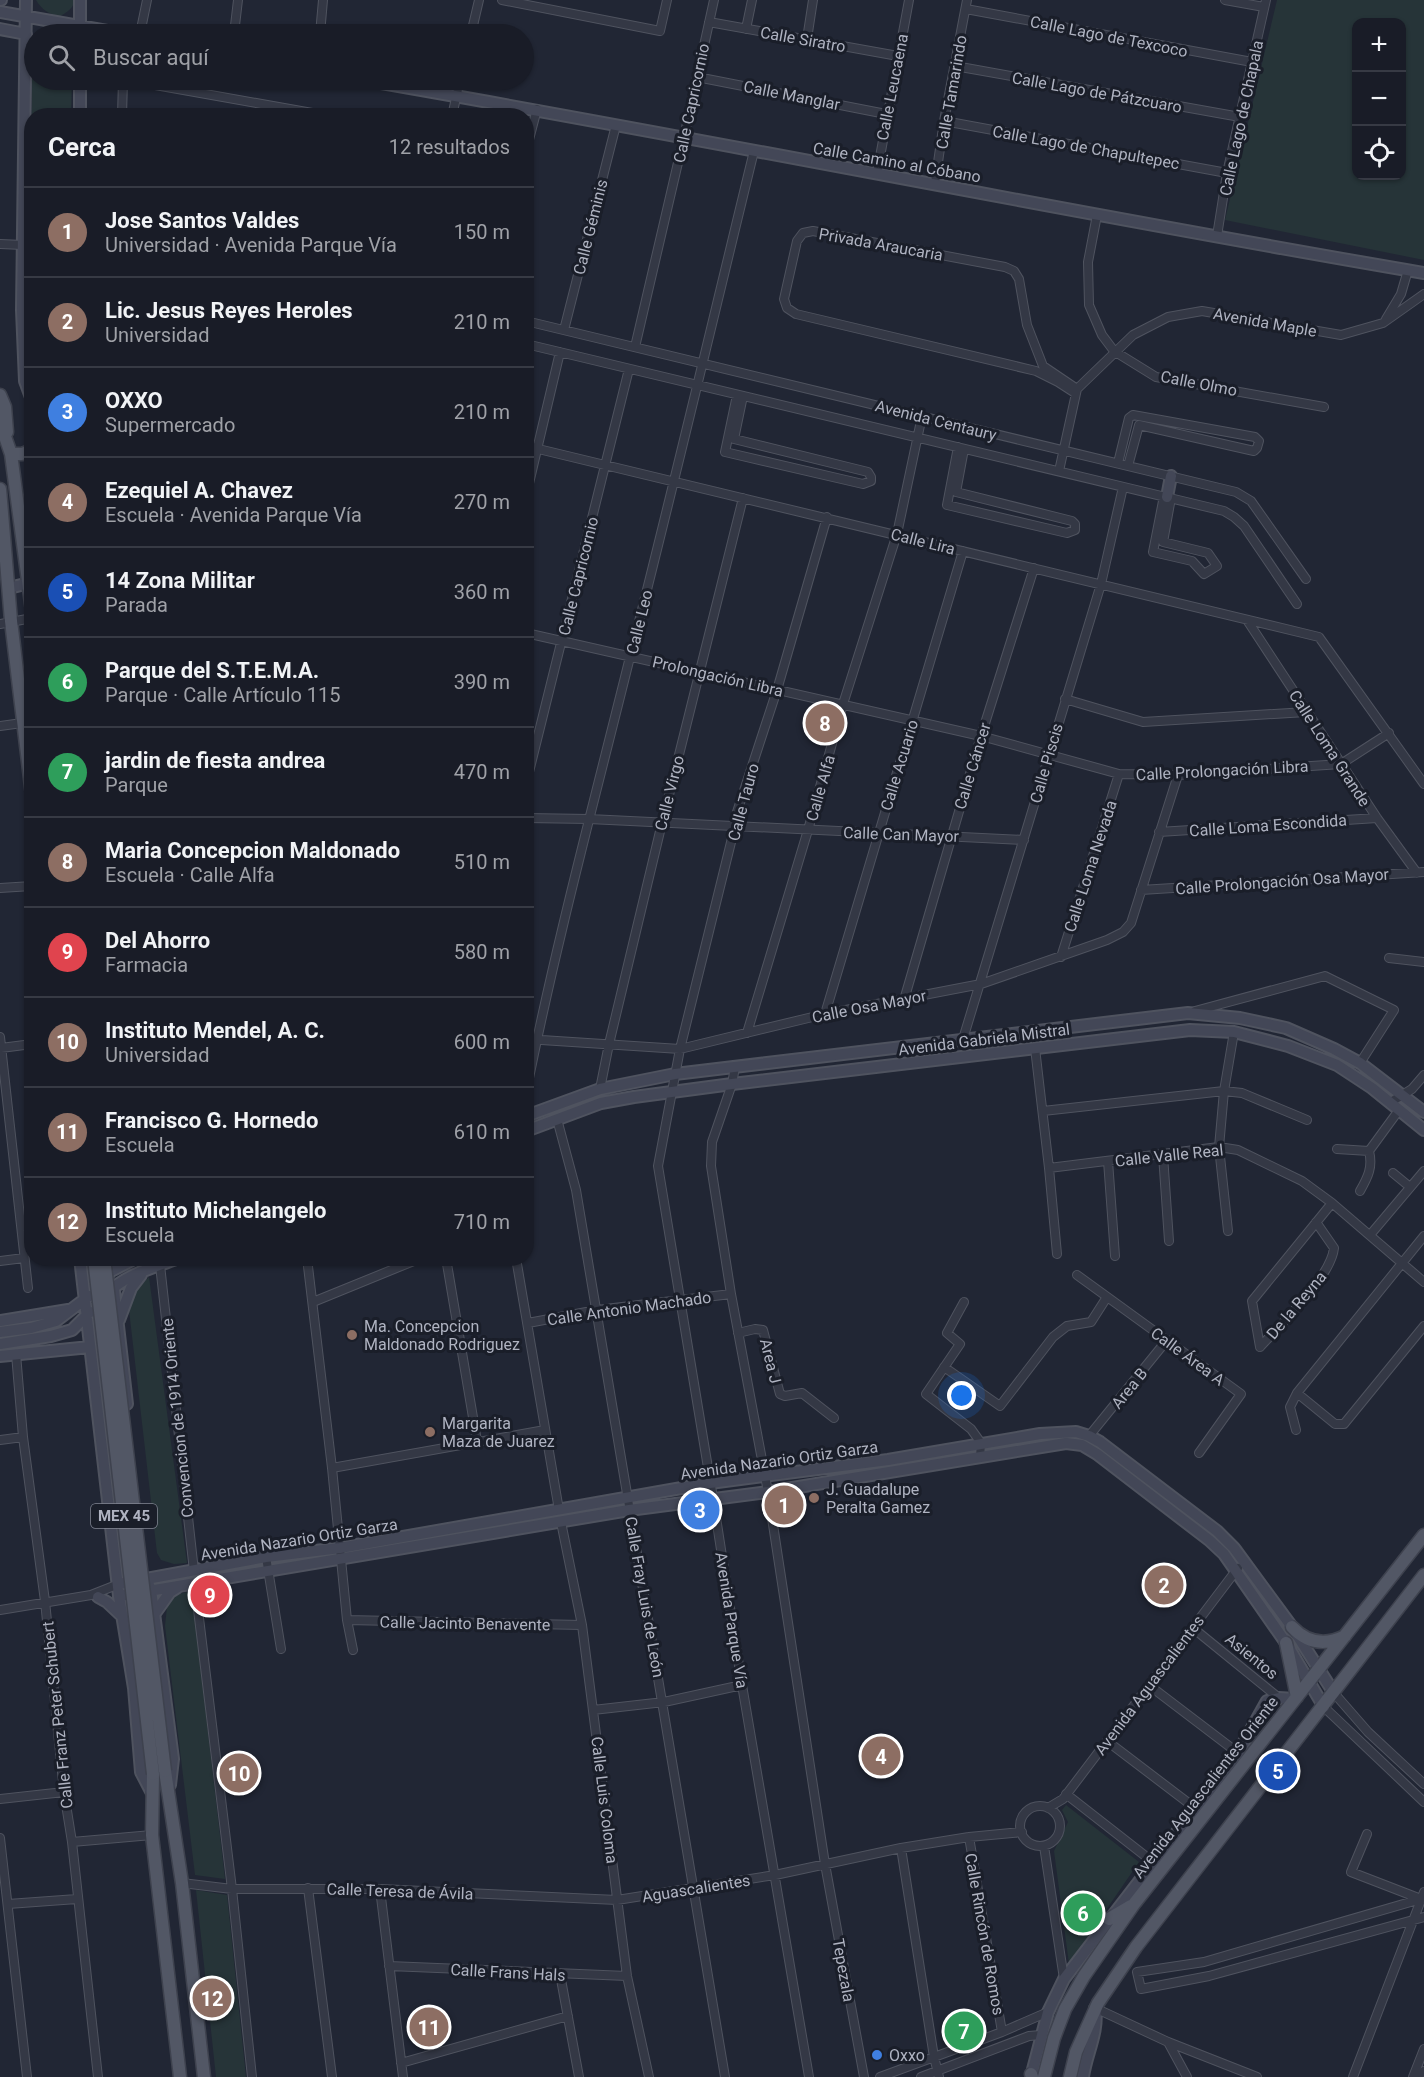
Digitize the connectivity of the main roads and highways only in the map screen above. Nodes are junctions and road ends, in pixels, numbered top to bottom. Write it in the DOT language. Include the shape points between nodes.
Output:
graph roads {
  1 [pos="0,395"];
  2 [pos="0,422"];
  3 [pos="7,440"];
  4 [pos="24,453"];
  5 [pos="11,454"];
  6 [pos="0,490"];
  7 [pos="24,540"];
  8 [pos="5,622"];
  9 [pos="24,737"];
  10 [pos="95,1266"];
  11 [pos="105,1266"];
  12 [pos="1424,1535"];
  13 [pos="1424,1575"];
  14 [pos="1292,1627"];
  15 [pos="1346,1636"];
  16 [pos="1286,1643"];
  17 [pos="1296,1698"];
  18 [pos="159,1772"];
  19 [pos="1134,1904"];
  20 [pos="1109,1919"];
  21 [pos="1034,2076"];
  22 [pos="180,2077"];
  23 [pos="204,2077"];
  24 [pos="1070,2077"];
  1 -- 3 [label="main road"];
  2 -- 3 [label="main road"];
  3 -- 5 [label="main road"];
  4 -- 5 [label="main road"];
  5 -- 7 [label="main road"];
  6 -- 8 [label="main road" via="9,588"];
  8 -- 9 [label="main road"];
  10 -- 18 [label="main road, MEX 45, bridge"];
  11 -- 18 [label="main road, MEX 45, bridge"];
  12 -- 15 [label="main road, Avenida Aguascalientes Oriente"];
  13 -- 24 [label="main road" via="1136,1947 1095,2008"];
  14 -- 15 [label="main road" via="1301,1636 1319,1642"];
  15 -- 17 [label="main road, Avenida Aguascalientes Oriente"];
  16 -- 17 [label="main road"];
  17 -- 19 [label="main road, Avenida Aguascalientes Oriente"];
  18 -- 22 [label="main road, MEX 45" via="153,1796 153,1835"];
  18 -- 23 [label="main road, MEX 45" via="169,1791"];
  19 -- 20 [label="main road"];
  19 -- 21 [label="main road, Avenida Aguascalientes Oriente" via="1084,1976"];
}
